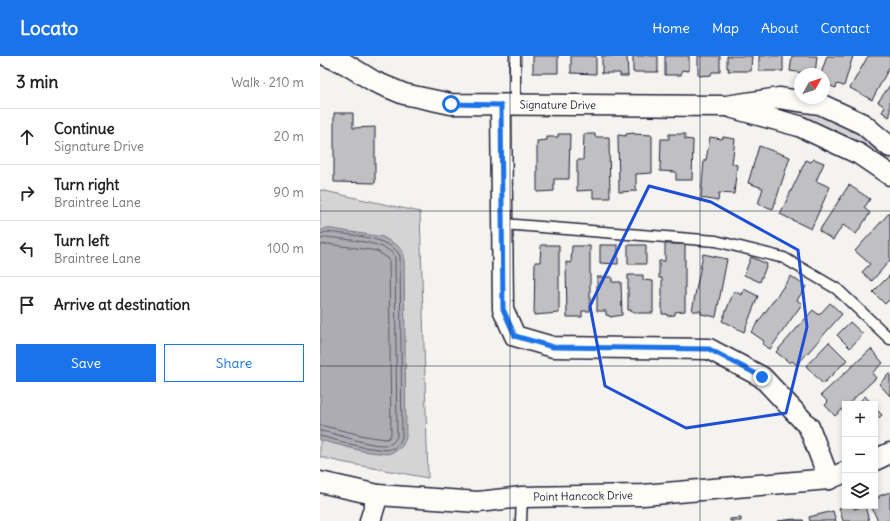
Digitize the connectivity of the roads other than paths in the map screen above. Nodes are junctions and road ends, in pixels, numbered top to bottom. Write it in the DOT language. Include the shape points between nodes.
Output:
graph roads {
  1 [pos="328,56"];
  2 [pos="515,56"];
  3 [pos="508,104"];
  4 [pos="726,106"];
  5 [pos="890,147"];
  6 [pos="890,174"];
  7 [pos="503,224"];
  8 [pos="890,339"];
  9 [pos="890,453"];
  10 [pos="878,459"];
  11 [pos="837,476"];
  12 [pos="320,482"];
  13 [pos="378,495"];
  14 [pos="522,497"];
  15 [pos="370,521"];
  16 [pos="521,521"];
  1 -- 3 [label="street, Signature Drive" via="375,82 404,94 451,104"];
  2 -- 3 [label="lane"];
  3 -- 4 [label="street, Signature Drive"];
  3 -- 7 [label="street"];
  4 -- 5 [label="street, Signature Drive" via="779,98 820,104 863,124"];
  4 -- 6 [label="street, Signature Drive" via="799,126 859,154"];
  7 -- 8 [label="lane" via="716,241 784,258 837,289"];
  7 -- 11 [label="street" via="503,309 515,336 553,347 709,349 762,377 809,427"];
  9 -- 10 [label="street"];
  11 -- 14 [label="street, Point Hancock Drive" via="643,495"];
  12 -- 13 [label="street, Point Hancock Drive"];
  13 -- 14 [label="street, Point Hancock Drive" via="478,502"];
  13 -- 15 [label="street"];
  14 -- 16 [label="lane"];
}
